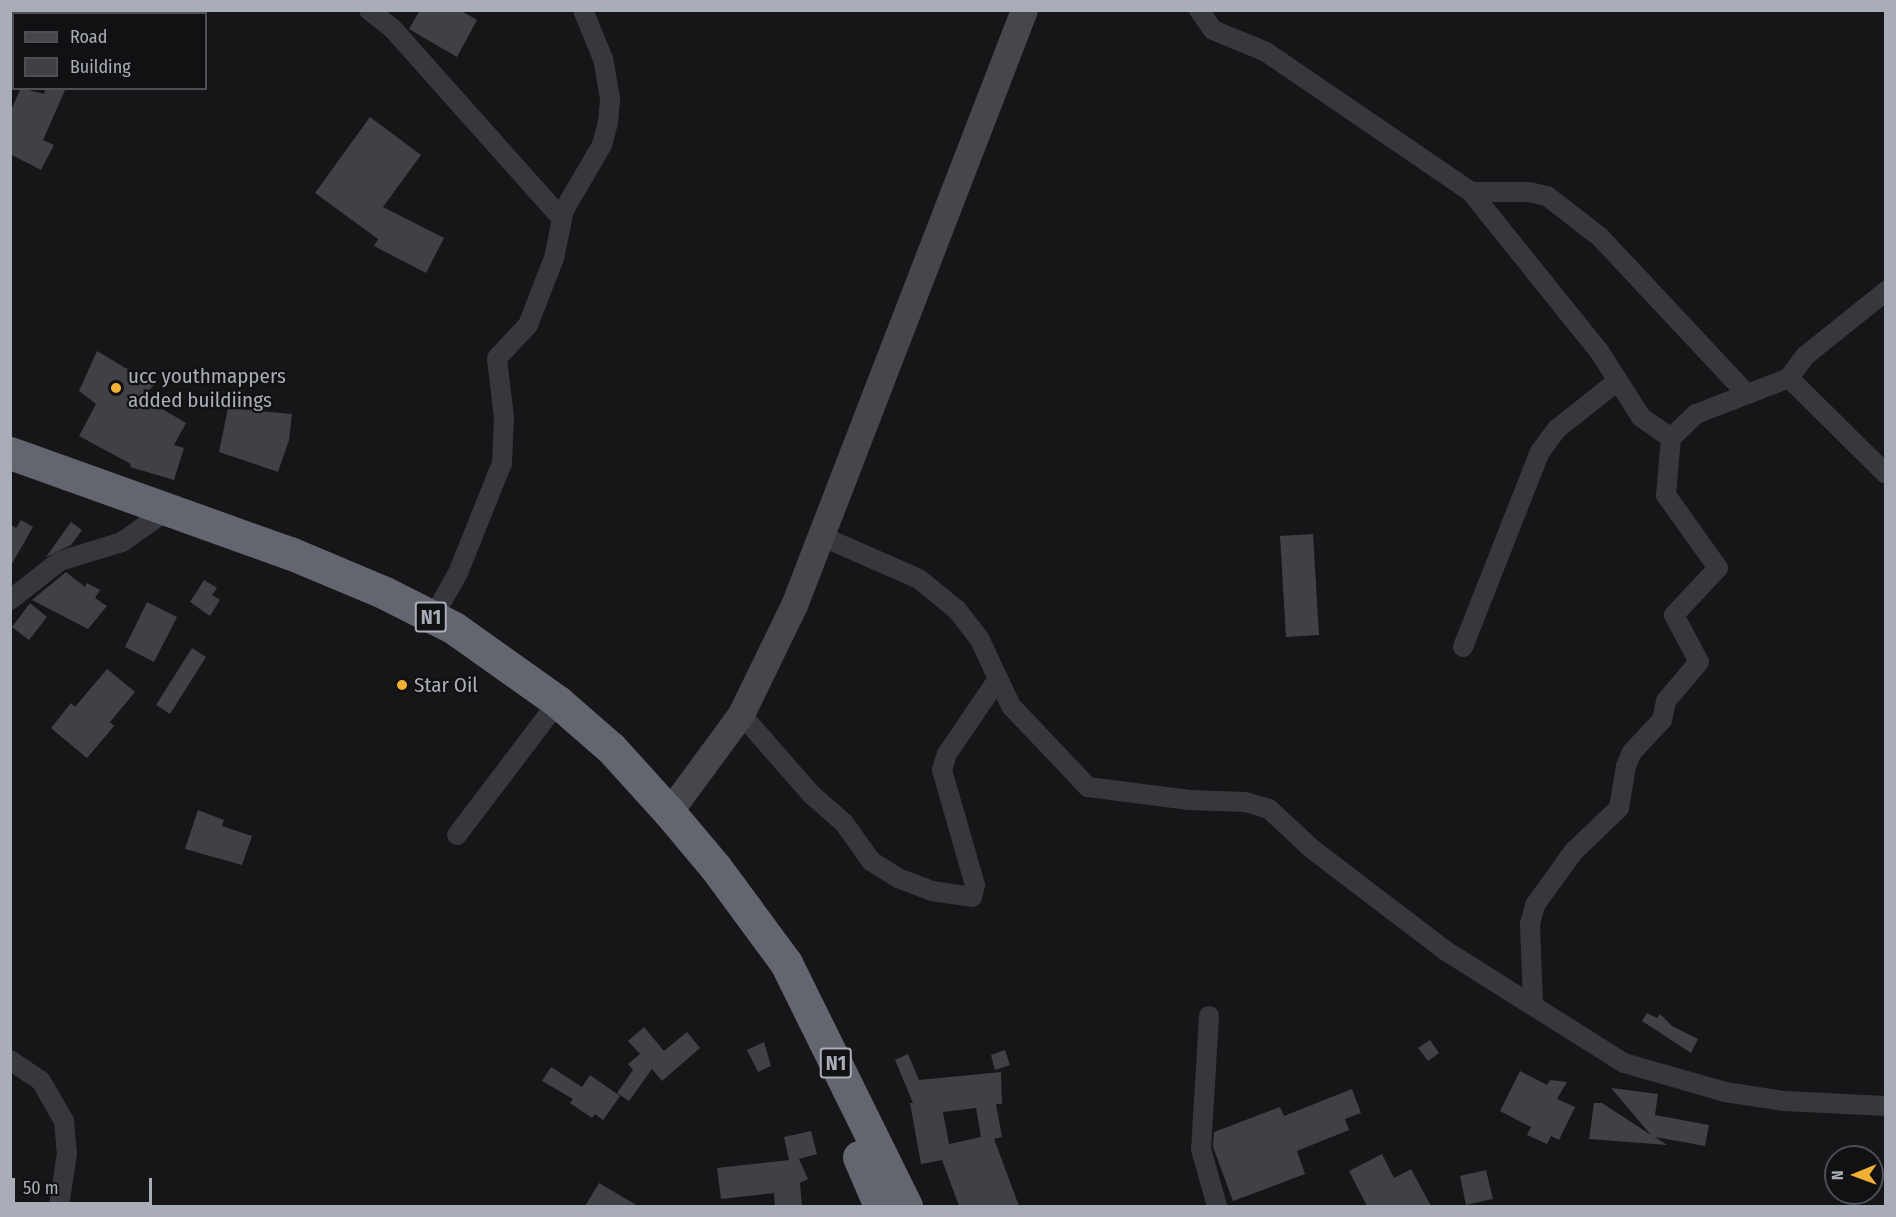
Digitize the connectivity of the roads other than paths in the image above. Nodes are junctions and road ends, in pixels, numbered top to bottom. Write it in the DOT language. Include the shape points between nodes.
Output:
graph roads {
  1 [pos="369,10"];
  2 [pos="583,10"];
  3 [pos="1024,10"];
  4 [pos="1199,10"];
  5 [pos="1471,192"];
  6 [pos="561,218"];
  7 [pos="1886,291"];
  8 [pos="1789,378"];
  9 [pos="1616,382"];
  10 [pos="1747,394"];
  11 [pos="1671,438"];
  12 [pos="10,453"];
  13 [pos="1886,474"];
  14 [pos="169,510"];
  15 [pos="821,536"];
  16 [pos="10,600"];
  17 [pos="433,617"];
  18 [pos="1463,647"];
  19 [pos="998,679"];
  20 [pos="558,702"];
  21 [pos="741,714"];
  22 [pos="669,812"];
  23 [pos="457,835"];
  24 [pos="756,925"];
  25 [pos="1533,1003"];
  26 [pos="1209,1016"];
  27 [pos="10,1060"];
  28 [pos="1886,1106"];
  29 [pos="59,1206"];
  30 [pos="880,1206"];
  31 [pos="906,1206"];
  32 [pos="1217,1206"];
  1 -- 6 [label="street" via="400,37"];
  2 -- 6 [label="street" via="603,58 610,98 608,123 602,145"];
  3 -- 15 [label="street"];
  4 -- 5 [label="street" via="1213,30 1266,52"];
  5 -- 9 [label="street" via="1578,324"];
  5 -- 10 [label="street" via="1530,192 1547,196 1600,237"];
  6 -- 17 [label="street" via="554,258 528,325 496,358 504,418 502,463 458,573"];
  7 -- 8 [label="street" via="1805,356"];
  8 -- 10 [label="street"];
  8 -- 13 [label="street"];
  9 -- 11 [label="street" via="1641,417"];
  9 -- 18 [label="street" via="1557,429 1540,452"];
  10 -- 11 [label="street" via="1696,414"];
  11 -- 25 [label="street" via="1666,495 1718,568 1674,615 1699,662 1666,701 1662,720 1632,752 1619,808 1574,851 1535,905 1530,924"];
  12 -- 14 [label="highway, N1"];
  14 -- 16 [label="street" via="122,542 60,561"];
  14 -- 17 [label="highway, N1" via="324,566"];
  15 -- 19 [label="street" via="919,579 950,603 979,638"];
  15 -- 21 [label="street" via="769,661"];
  17 -- 20 [label="highway, N1"];
  19 -- 21 [label="street" via="946,754 942,770 975,885 972,897 932,891 898,878 871,861 844,823 812,795"];
  19 -- 25 [label="street" via="1011,706 1088,787 1190,800 1245,802 1269,809 1312,849 1446,951"];
  20 -- 22 [label="highway, N1" via="611,748"];
  20 -- 23 [label="street"];
  21 -- 22 [label="street"];
  22 -- 24 [label="highway, N1" via="716,868"];
  24 -- 30 [label="highway, N1"];
  24 -- 31 [label="highway, N1" via="786,963"];
  25 -- 28 [label="street" via="1624,1063 1725,1092 1784,1101"];
  26 -- 32 [label="street" via="1201,1149"];
  27 -- 29 [label="street" via="41,1081 64,1121 67,1153"];
}
